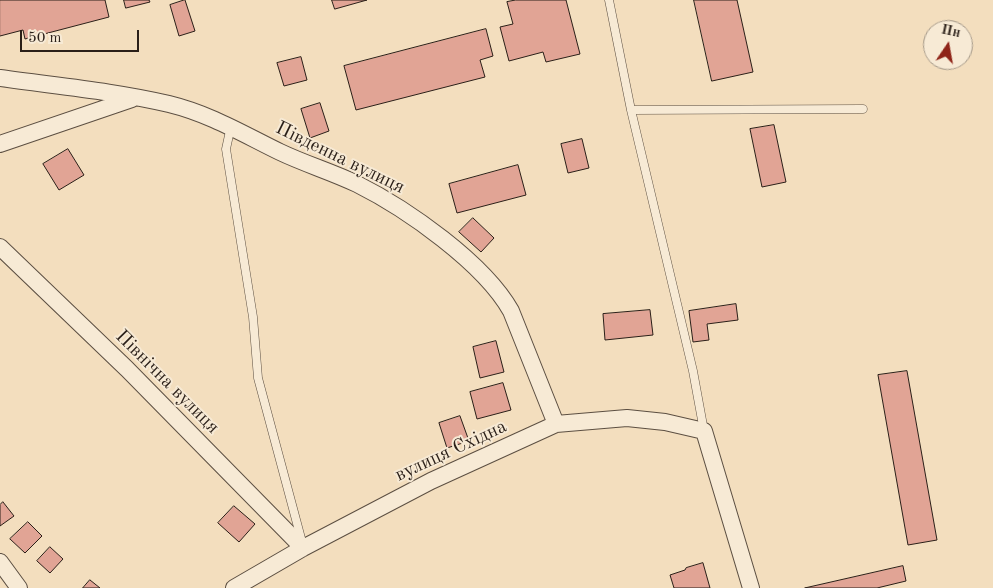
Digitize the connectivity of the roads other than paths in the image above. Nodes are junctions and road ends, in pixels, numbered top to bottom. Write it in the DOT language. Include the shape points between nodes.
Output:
graph roads {
  1 [pos="609,0"];
  2 [pos="0,78"];
  3 [pos="136,97"];
  4 [pos="863,109"];
  5 [pos="630,110"];
  6 [pos="231,126"];
  7 [pos="0,144"];
  8 [pos="0,247"];
  9 [pos="556,424"];
  10 [pos="704,431"];
  11 [pos="304,548"];
  12 [pos="0,562"];
  13 [pos="244,585"];
  14 [pos="19,588"];
  15 [pos="751,588"];
  1 -- 5 [label="lane"];
  2 -- 3 [label="street, Південна вулиця"];
  3 -- 6 [label="street, Південна вулиця" via="177,106"];
  3 -- 7 [label="street"];
  4 -- 5 [label="lane"];
  5 -- 10 [label="lane" via="691,362"];
  6 -- 9 [label="street, Південна вулиця" via="396,206 439,236 478,270 511,311"];
  6 -- 11 [label="lane" via="226,149 252,316 258,378"];
  8 -- 11 [label="street, Північна вулиця" via="127,369"];
  9 -- 10 [label="street, вулиця Східна" via="627,418"];
  9 -- 11 [label="street, вулиця Східна" via="431,481"];
  10 -- 15 [label="street"];
  11 -- 13 [label="street, вулиця Східна"];
  12 -- 14 [label="street"];
}
